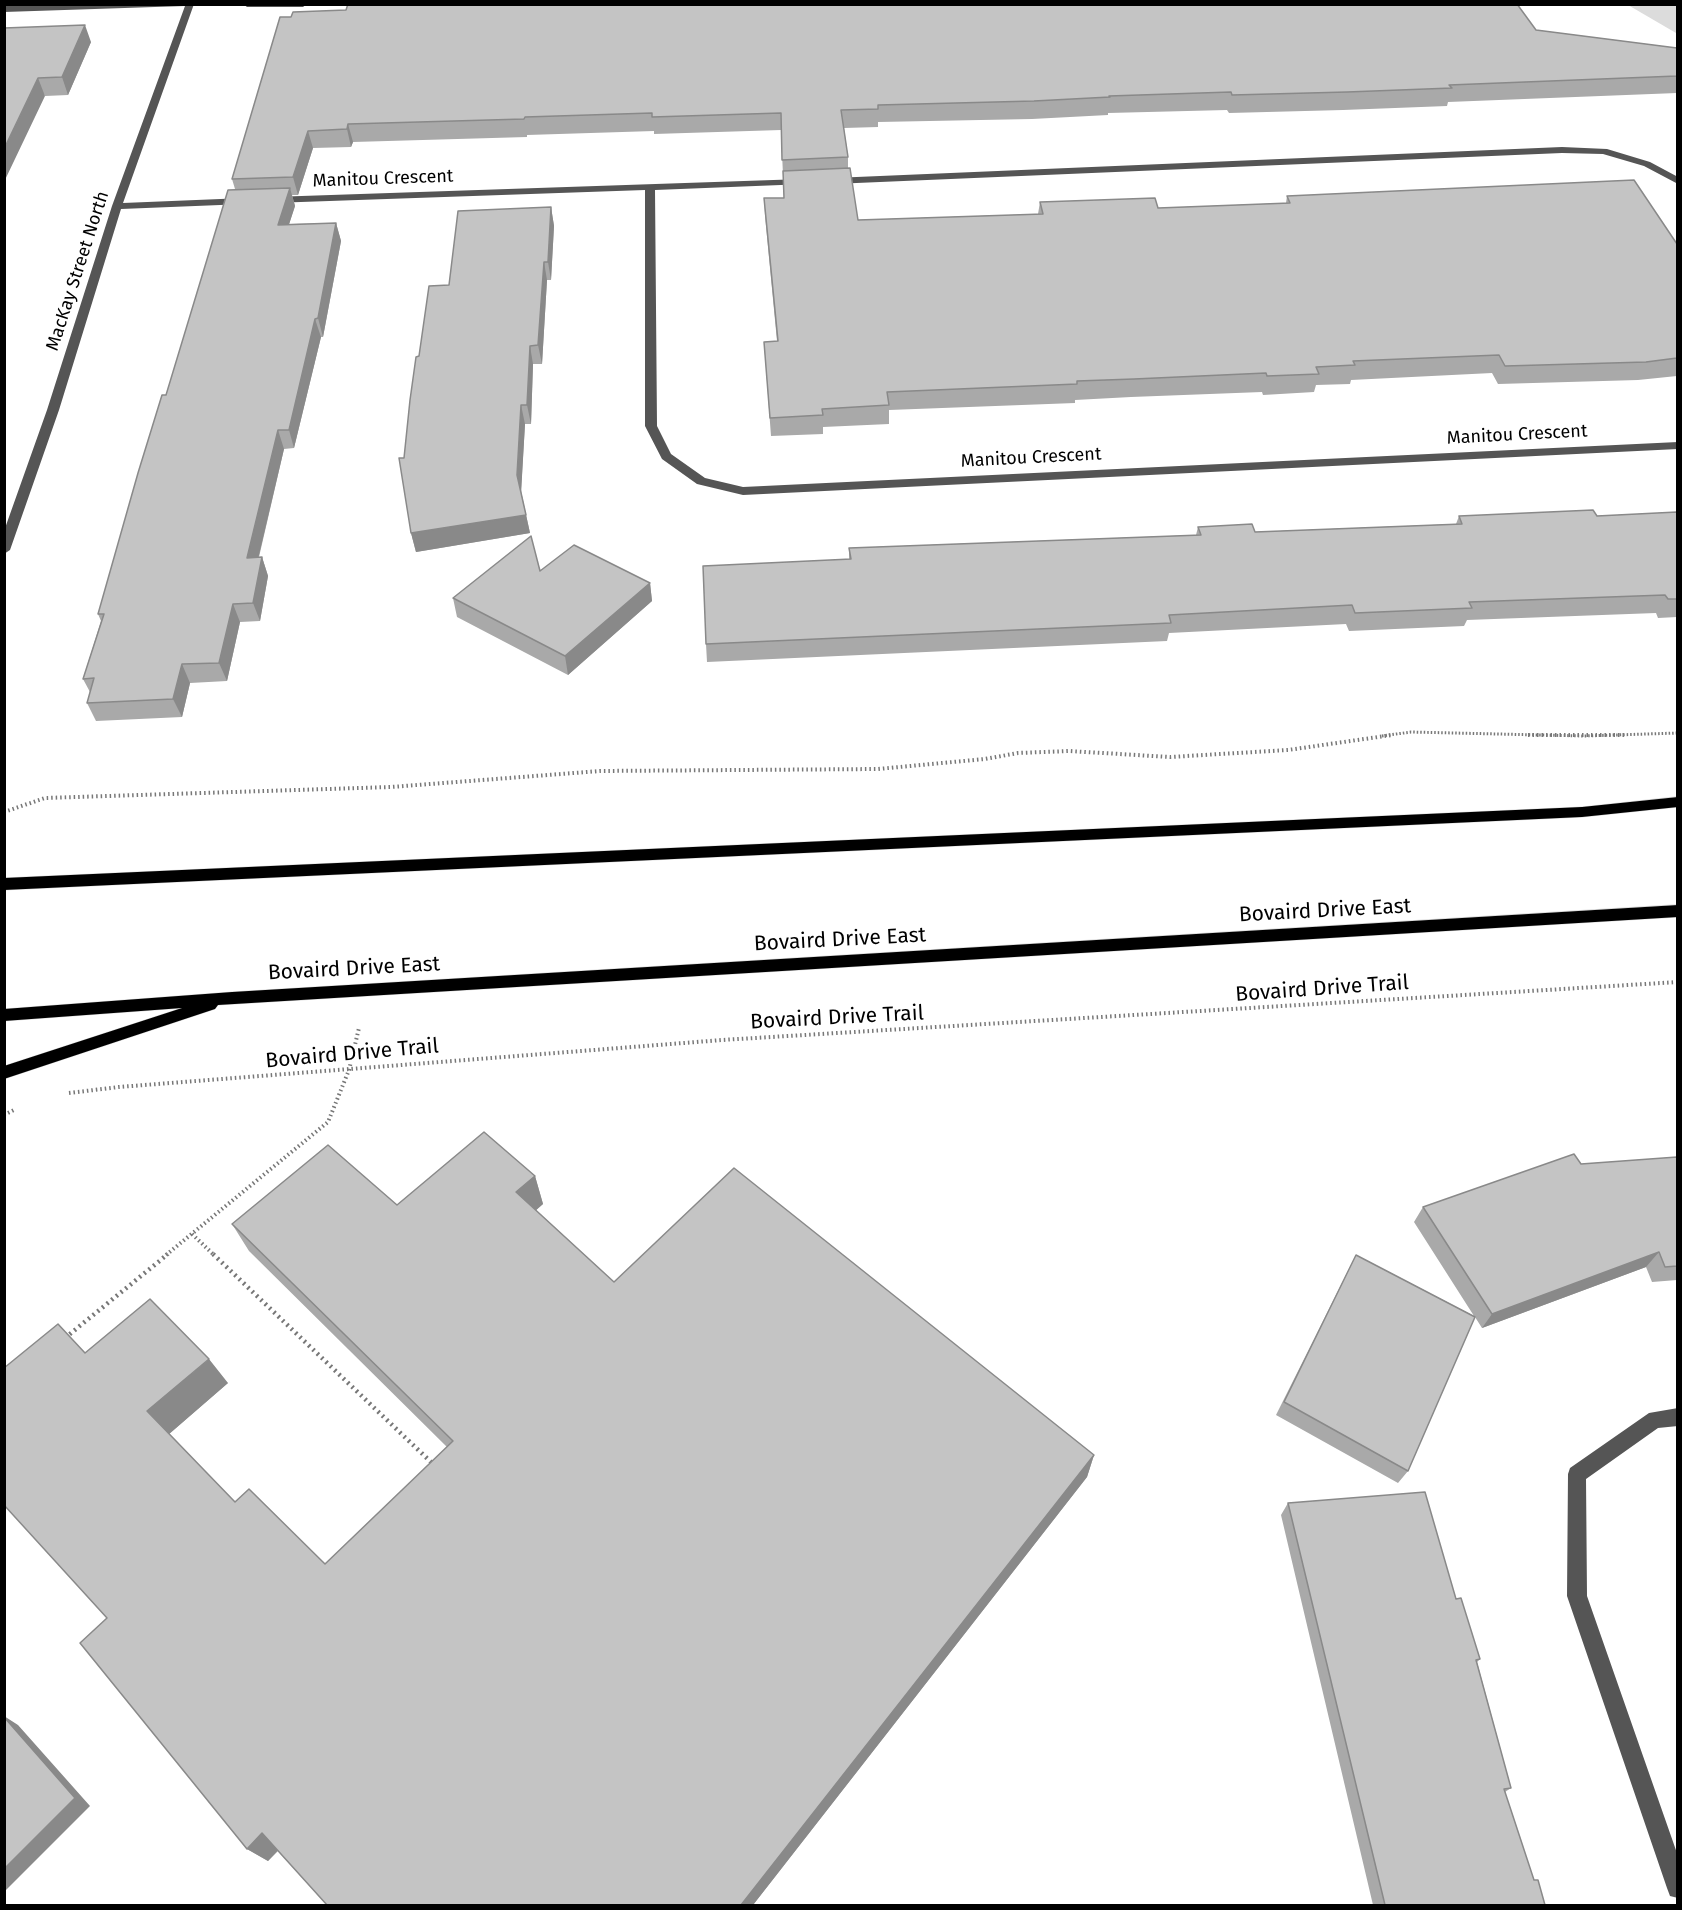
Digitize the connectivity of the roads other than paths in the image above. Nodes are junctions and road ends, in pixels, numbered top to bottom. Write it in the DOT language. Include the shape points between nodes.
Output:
graph roads {
  1 [pos="183,4"];
  2 [pos="190,4"];
  3 [pos="247,4"];
  4 [pos="303,4"];
  5 [pos="4,9"];
  6 [pos="828,181"];
  7 [pos="1677,181"];
  8 [pos="816,182"];
  9 [pos="650,189"];
  10 [pos="117,206"];
  11 [pos="1677,445"];
  12 [pos="4,550"];
  13 [pos="1677,802"];
  14 [pos="4,884"];
  15 [pos="1677,911"];
  16 [pos="232,998"];
  17 [pos="4,1016"];
  18 [pos="4,1073"];
  19 [pos="1677,1417"];
  20 [pos="1677,1888"];
  1 -- 5 [label="street"];
  2 -- 10 [label="street, MacKay Street North"];
  3 -- 4 [label="street"];
  6 -- 7 [label="street" via="1562,150 1604,151 1647,164"];
  8 -- 9 [label="street, Manitou Crescent"];
  9 -- 10 [label="street, Manitou Crescent"];
  9 -- 11 [label="street, Manitou Crescent" via="651,426 666,456 701,481 743,491"];
  10 -- 12 [label="street, MacKay Street North"];
  13 -- 14 [label="main road" via="1570,812"];
  15 -- 16 [label="main road, Bovaird Drive East"];
  16 -- 17 [label="main road, Bovaird Drive East"];
  16 -- 18 [label="main road"];
  19 -- 20 [label="street" via="1655,1419 1577,1474 1577,1596"];
}
